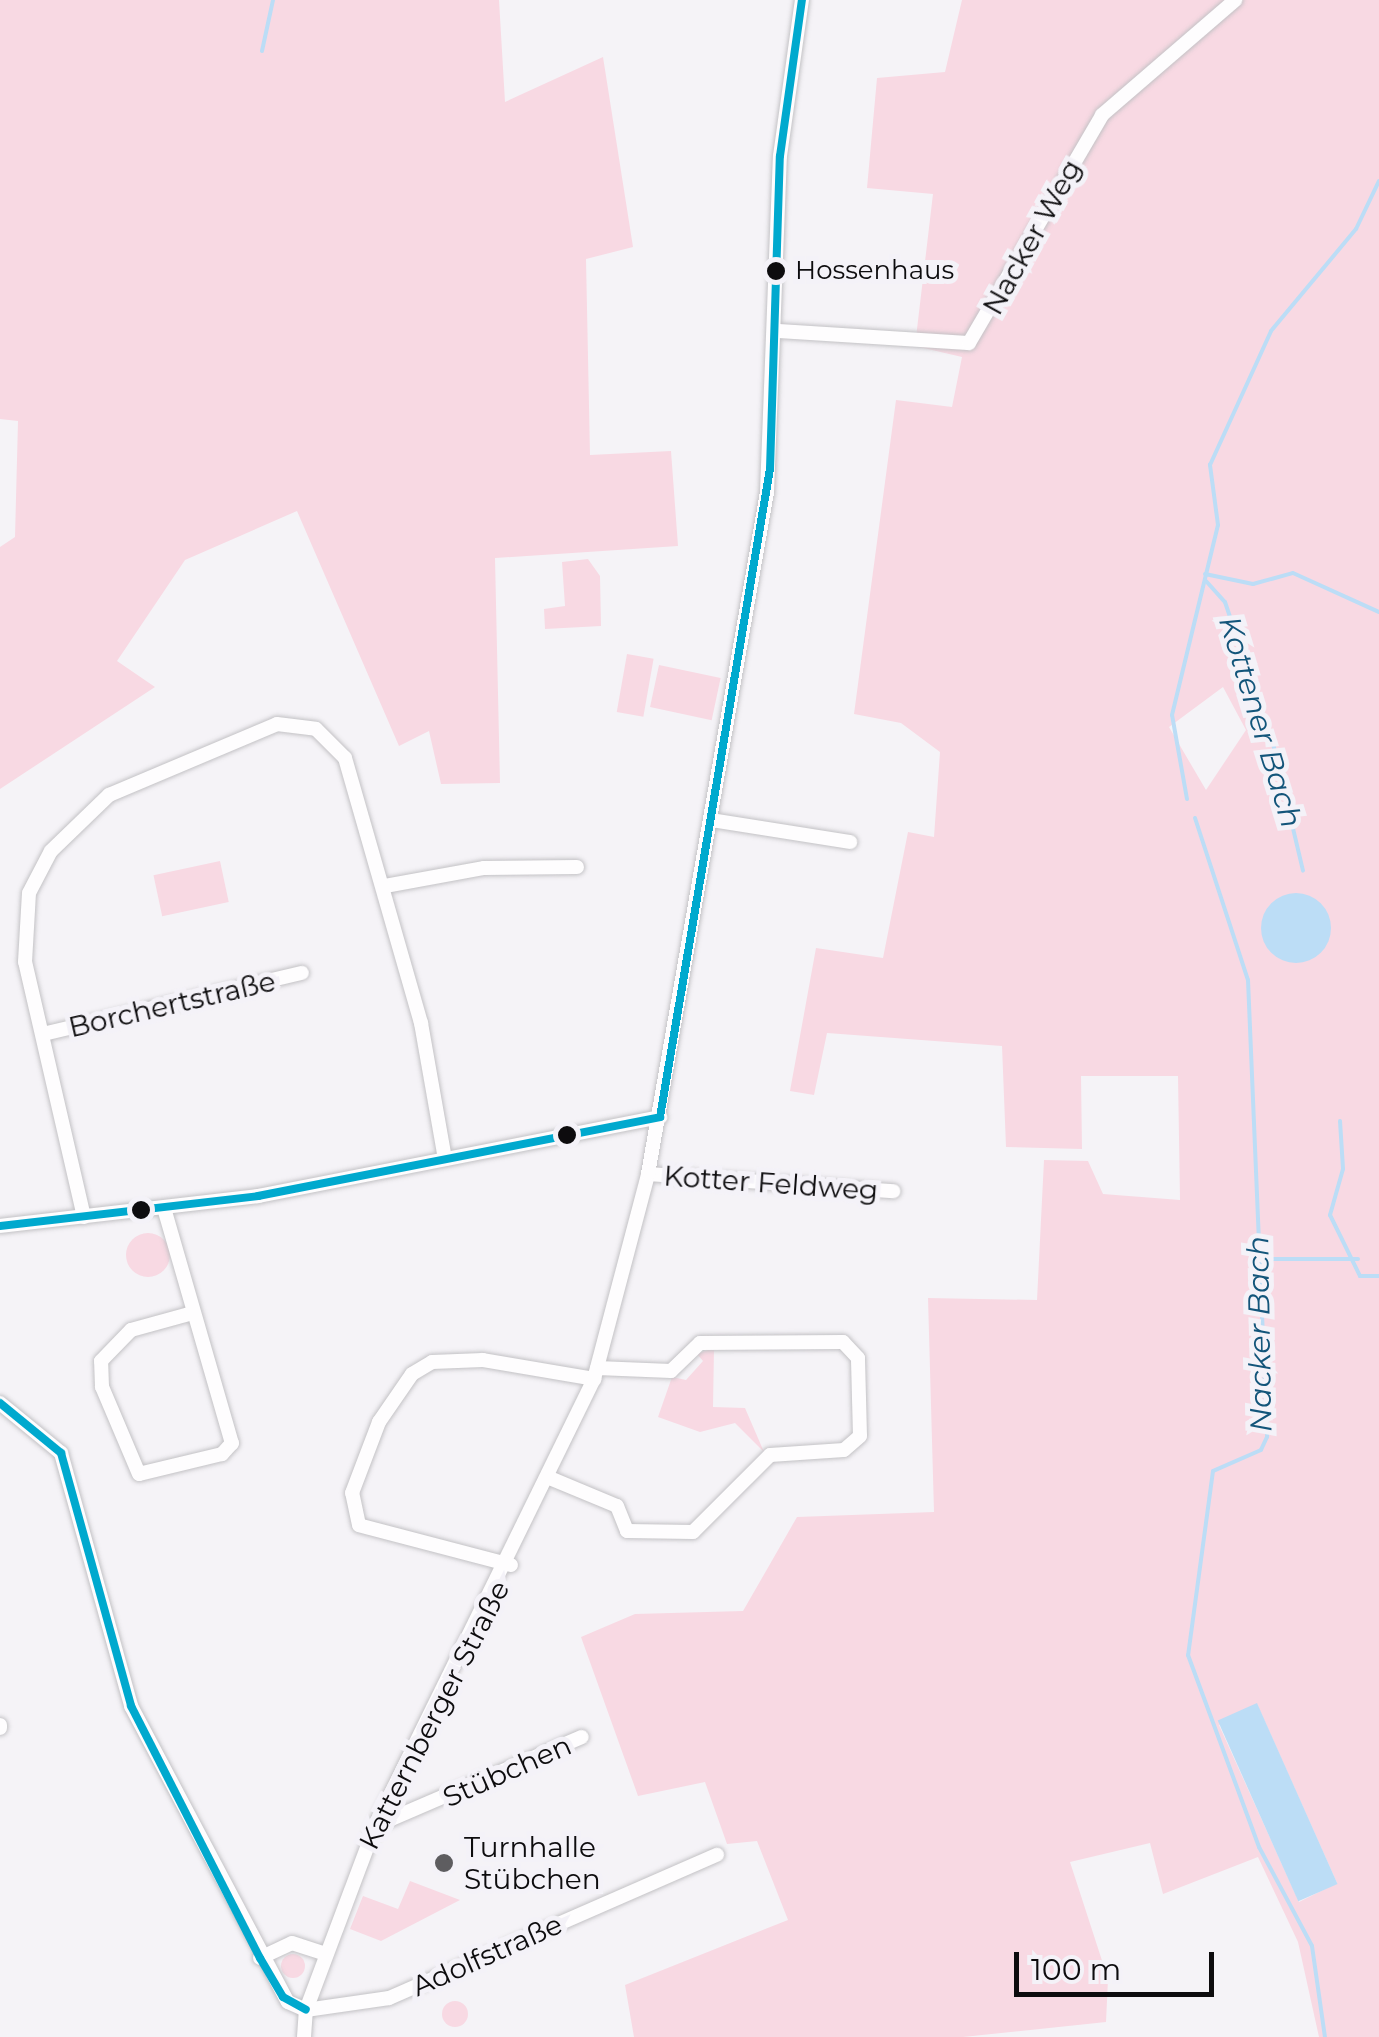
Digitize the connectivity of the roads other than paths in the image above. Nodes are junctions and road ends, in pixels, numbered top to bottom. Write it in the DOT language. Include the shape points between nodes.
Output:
graph roads {
  1 [pos="802,0"];
  2 [pos="1235,0"];
  3 [pos="778,330"];
  4 [pos="711,820"];
  5 [pos="850,842"];
  6 [pos="578,867"];
  7 [pos="385,886"];
  8 [pos="302,973"];
  9 [pos="43,1034"];
  10 [pos="660,1117"];
  11 [pos="445,1159"];
  12 [pos="648,1174"];
  13 [pos="893,1191"];
  14 [pos="164,1208"];
  15 [pos="84,1217"];
  16 [pos="0,1226"];
  17 [pos="193,1313"];
  18 [pos="596,1373"];
  19 [pos="0,1403"];
  20 [pos="552,1479"];
  21 [pos="510,1565"];
  22 [pos="582,1736"];
  23 [pos="375,1826"];
  24 [pos="717,1855"];
  25 [pos="326,1954"];
  26 [pos="260,1958"];
  27 [pos="306,2010"];
  28 [pos="304,2037"];
  1 -- 3 [label="street, Katternberger Straße" via="780,156"];
  2 -- 3 [label="street, Nacker Weg" via="1102,115 969,343"];
  3 -- 4 [label="street, Katternberger Straße" via="766,502"];
  4 -- 5 [label="street"];
  4 -- 10 [label="street, Katternberger Straße"];
  6 -- 7 [label="street" via="484,868"];
  7 -- 9 [label="street" via="344,756 316,729 277,724 180,764 109,796 37,874 25,962"];
  7 -- 11 [label="street"];
  8 -- 9 [label="street, Borchertstraße"];
  9 -- 15 [label="street"];
  10 -- 11 [label="street"];
  10 -- 12 [label="street, Katternberger Straße"];
  11 -- 14 [label="street"];
  12 -- 13 [label="street, Kotter Feldweg"];
  12 -- 18 [label="street, Katternberger Straße"];
  14 -- 15 [label="street"];
  14 -- 17 [label="street"];
  15 -- 16 [label="street"];
  17 -- 17 [label="street" via="230,1448 139,1474 99,1378 101,1361 131,1330"];
  18 -- 20 [label="street, Katternberger Straße"];
  18 -- 20 [label="street" via="671,1371 700,1343 843,1342 858,1358 860,1436 844,1450 770,1454 693,1532 627,1531 617,1506"];
  18 -- 21 [label="street, Katternberger Straße" via="482,1360 432,1362 412,1374 379,1422 352,1493 366,1533"];
  19 -- 26 [label="street" via="61,1453 131,1706"];
  20 -- 21 [label="street, Katternberger Straße"];
  21 -- 23 [label="street, Katternberger Straße"];
  22 -- 23 [label="street, Stübchen"];
  23 -- 25 [label="street, Katternberger Straße"];
  24 -- 27 [label="street, Adolfstraße" via="389,1998"];
  25 -- 26 [label="street" via="292,1943"];
  25 -- 27 [label="street, Katternberger Straße"];
  26 -- 27 [label="street" via="283,1997"];
  27 -- 28 [label="street, Katternberger Straße"];
}
